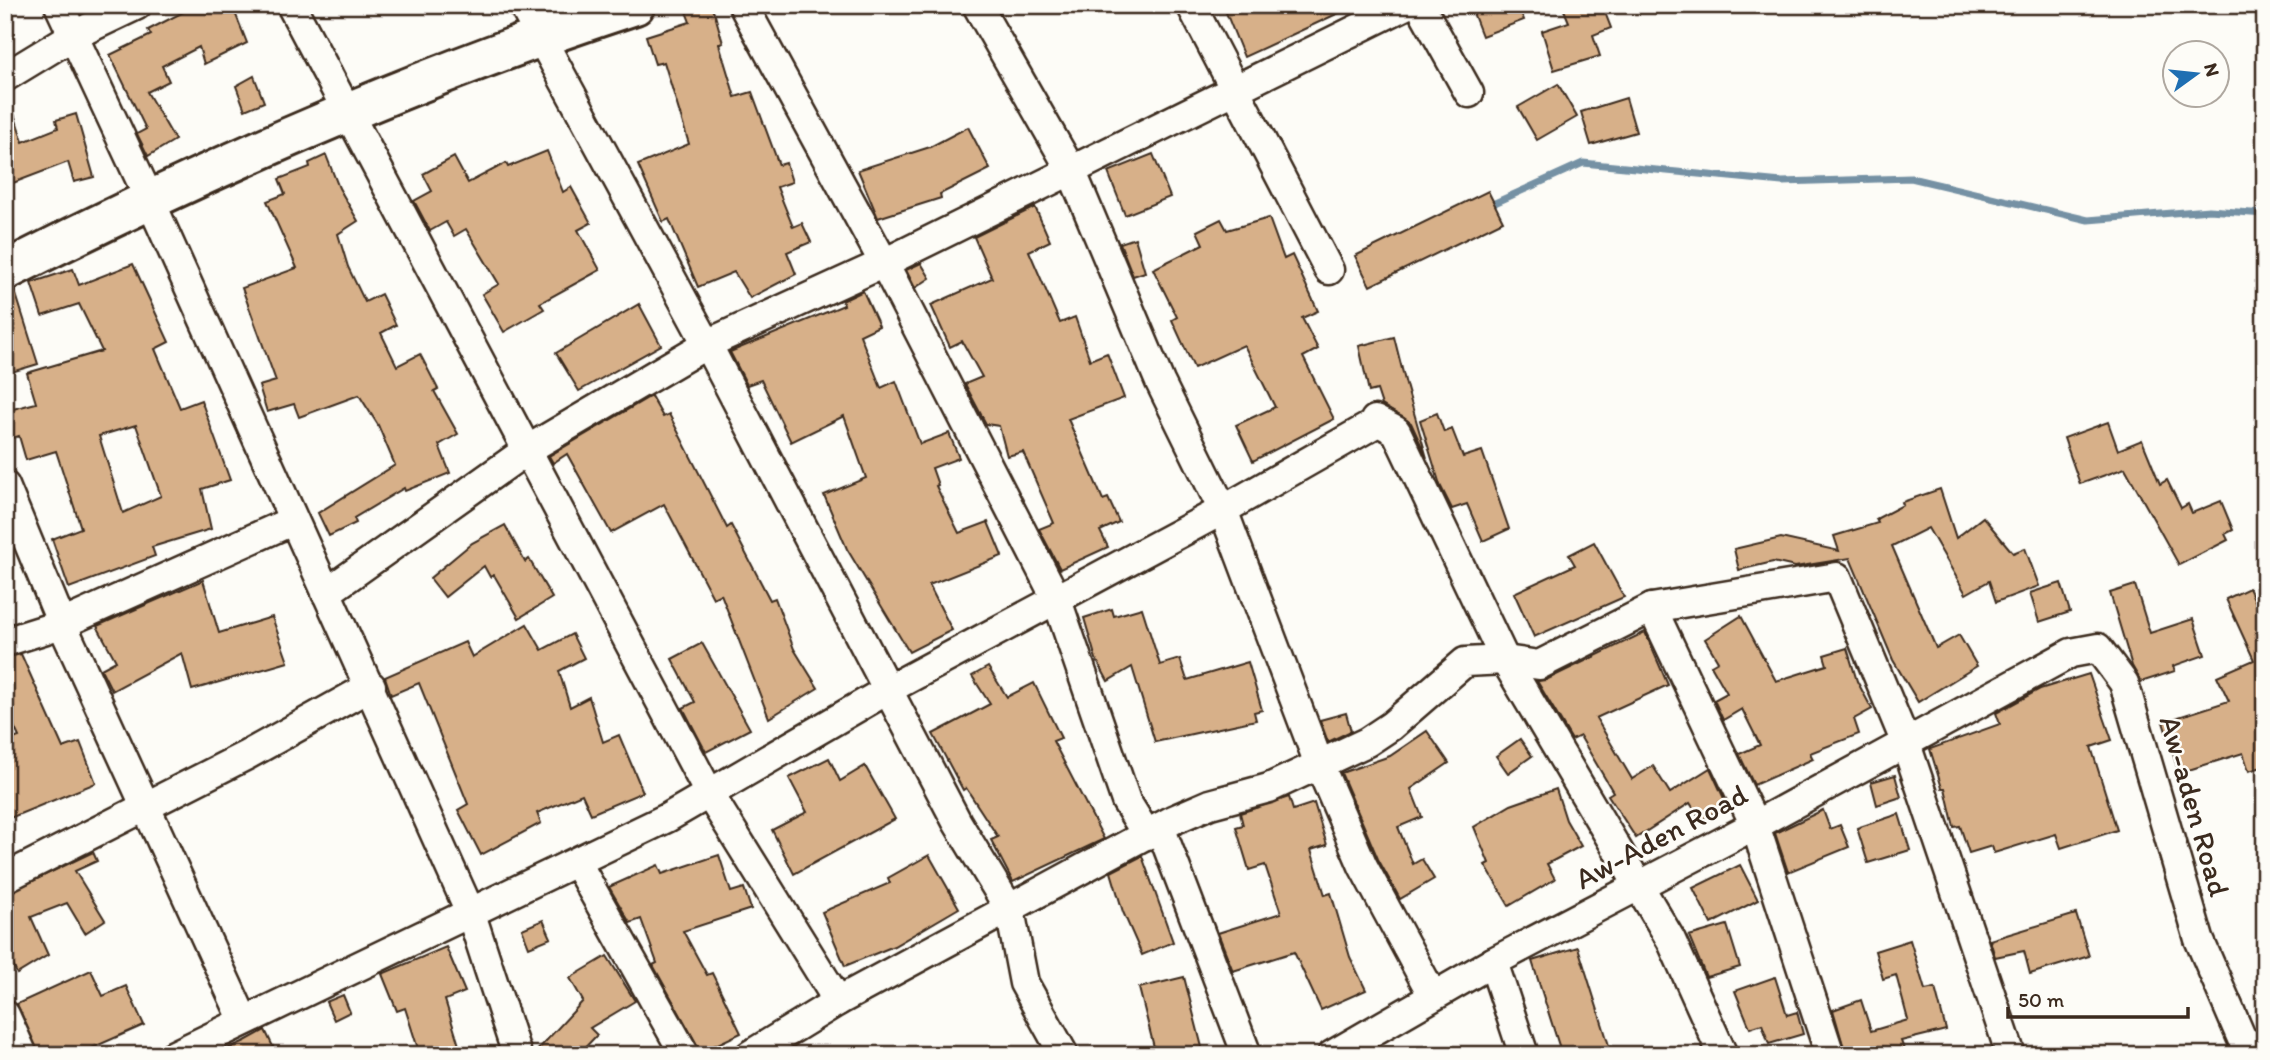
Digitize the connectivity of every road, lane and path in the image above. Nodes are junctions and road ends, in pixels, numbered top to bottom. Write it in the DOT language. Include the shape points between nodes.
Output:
graph roads {
  1 [pos="59,5"];
  2 [pos="137,5"];
  3 [pos="291,5"];
  4 [pos="635,5"];
  5 [pos="743,5"];
  6 [pos="977,5"];
  7 [pos="1191,5"];
  8 [pos="1406,5"];
  9 [pos="1420,5"];
  10 [pos="532,21"];
  11 [pos="74,35"];
  12 [pos="5,76"];
  13 [pos="1235,88"];
  14 [pos="1469,93"];
  15 [pos="347,112"];
  16 [pos="1071,170"];
  17 [pos="149,198"];
  18 [pos="884,263"];
  19 [pos="5,271"];
  20 [pos="1329,271"];
  21 [pos="707,344"];
  22 [pos="527,450"];
  23 [pos="5,486"];
  24 [pos="1223,510"];
  25 [pos="292,521"];
  26 [pos="326,593"];
  27 [pos="1057,600"];
  28 [pos="1653,608"];
  29 [pos="62,624"];
  30 [pos="5,642"];
  31 [pos="1506,660"];
  32 [pos="2023,680"];
  33 [pos="371,687"];
  34 [pos="889,689"];
  35 [pos="1905,741"];
  36 [pos="1319,764"];
  37 [pos="710,794"];
  38 [pos="144,805"];
  39 [pos="1755,825"];
  40 [pos="1153,831"];
  41 [pos="577,863"];
  42 [pos="5,878"];
  43 [pos="1636,885"];
  44 [pos="1010,910"];
  45 [pos="471,914"];
  46 [pos="1493,962"];
  47 [pos="1433,996"];
  48 [pos="838,1001"];
  49 [pos="5,1015"];
  50 [pos="243,1019"];
  51 [pos="2265,1054"];
  52 [pos="23,1055"];
  53 [pos="174,1055"];
  54 [pos="516,1055"];
  55 [pos="685,1055"];
  56 [pos="750,1055"];
  57 [pos="1063,1055"];
  58 [pos="1247,1055"];
  59 [pos="1332,1055"];
  60 [pos="1524,1055"];
  61 [pos="1723,1055"];
  62 [pos="1830,1055"];
  63 [pos="2011,1055"];
  1 -- 11 [label="street"];
  2 -- 11 [label="street"];
  3 -- 15 [label="street"];
  4 -- 10 [label="street"];
  5 -- 18 [label="street"];
  6 -- 16 [label="street"];
  7 -- 13 [label="street"];
  8 -- 13 [label="street"];
  9 -- 14 [label="street"];
  10 -- 15 [label="street"];
  10 -- 21 [label="street"];
  11 -- 12 [label="street"];
  11 -- 17 [label="street"];
  13 -- 16 [label="street"];
  13 -- 20 [label="street"];
  15 -- 17 [label="street"];
  15 -- 22 [label="street"];
  16 -- 18 [label="street"];
  16 -- 24 [label="street" via="1160,382"];
  17 -- 19 [label="street"];
  17 -- 25 [label="street"];
  18 -- 21 [label="street"];
  18 -- 27 [label="street"];
  21 -- 22 [label="street"];
  21 -- 34 [label="street"];
  22 -- 26 [label="street"];
  22 -- 37 [label="street"];
  23 -- 29 [label="street"];
  24 -- 27 [label="street"];
  24 -- 31 [label="street" via="1375,420 1396,431"];
  24 -- 36 [label="street"];
  25 -- 26 [label="street"];
  25 -- 29 [label="street"];
  26 -- 33 [label="street"];
  27 -- 34 [label="street"];
  27 -- 40 [label="street" via="1126,801"];
  28 -- 31 [label="street" via="1539,666"];
  28 -- 35 [label="street" via="1837,577"];
  28 -- 39 [label="street"];
  29 -- 30 [label="street"];
  29 -- 38 [label="street"];
  31 -- 36 [label="street" via="1465,662 1391,726"];
  31 -- 43 [label="street"];
  32 -- 35 [label="street, Aw-Aden Road"];
  32 -- 51 [label="street, Aw-aden Road" via="2071,653 2098,648 2124,683 2199,939 2242,1039"];
  33 -- 38 [label="street"];
  33 -- 45 [label="street"];
  34 -- 37 [label="street"];
  34 -- 44 [label="street" via="957,822"];
  35 -- 39 [label="street, Aw-Aden Road"];
  35 -- 63 [label="street"];
  36 -- 40 [label="street" via="1269,788 1210,804"];
  36 -- 47 [label="street" via="1363,866"];
  37 -- 41 [label="street"];
  37 -- 48 [label="street"];
  38 -- 42 [label="street"];
  38 -- 50 [label="street"];
  39 -- 43 [label="street, Aw-Aden Road"];
  39 -- 62 [label="street"];
  40 -- 44 [label="street"];
  40 -- 58 [label="street"];
  41 -- 45 [label="street"];
  41 -- 55 [label="street"];
  43 -- 46 [label="street, Aw-Aden Road"];
  43 -- 61 [label="street" via="1671,940"];
  44 -- 48 [label="street"];
  44 -- 57 [label="street" via="1024,984"];
  45 -- 50 [label="street"];
  45 -- 54 [label="street"];
  46 -- 47 [label="street, Aw-Aden Road"];
  46 -- 60 [label="street"];
  47 -- 59 [label="street, Aw-Aden Road"];
  48 -- 56 [label="street"];
  49 -- 52 [label="street"];
  50 -- 53 [label="street"];
}
